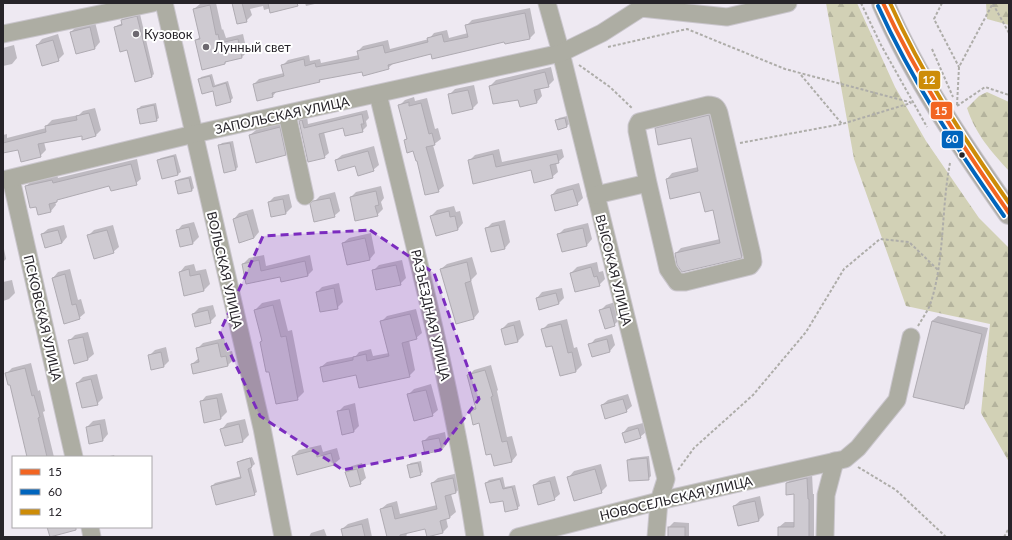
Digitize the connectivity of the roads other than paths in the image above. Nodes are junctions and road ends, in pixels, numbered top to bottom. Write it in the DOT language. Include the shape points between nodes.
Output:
graph roads {
  1 [pos="154,3"];
  2 [pos="164,3"];
  3 [pos="547,3"];
  4 [pos="788,3"];
  5 [pos="883,3"];
  6 [pos="3,34"];
  7 [pos="561,53"];
  8 [pos="378,94"];
  9 [pos="286,114"];
  10 [pos="194,134"];
  11 [pos="975,164"];
  12 [pos="7,179"];
  13 [pos="648,182"];
  14 [pos="596,194"];
  15 [pos="305,196"];
  16 [pos="1009,202"];
  17 [pos="1009,213"];
  18 [pos="911,337"];
  19 [pos="74,456"];
  20 [pos="840,460"];
  21 [pos="659,501"];
  22 [pos="283,537"];
  23 [pos="475,537"];
  24 [pos="518,537"];
  25 [pos="656,537"];
  26 [pos="825,537"];
  1 -- 6 [label="street"];
  2 -- 10 [label="street, ВОЛЬСКАЯ УЛИЦА"];
  3 -- 7 [label="street, ВЫСОКАЯ УЛИЦА"];
  4 -- 7 [label="street, ЗАПОЛЬСКАЯ УЛИЦА" via="727,17 641,8 602,33"];
  5 -- 11 [label="main road" via="924,85"];
  7 -- 8 [label="street, ЗАПОЛЬСКАЯ УЛИЦА"];
  7 -- 14 [label="street, ВЫСОКАЯ УЛИЦА"];
  8 -- 9 [label="street, ЗАПОЛЬСКАЯ УЛИЦА"];
  8 -- 23 [label="street, РАЗЪЕЗДНАЯ УЛИЦА" via="445,371"];
  9 -- 10 [label="street, ЗАПОЛЬСКАЯ УЛИЦА"];
  9 -- 15 [label="street"];
  10 -- 12 [label="street, ЗАПОЛЬСКАЯ УЛИЦА"];
  10 -- 22 [label="street, ВОЛЬСКАЯ УЛИЦА" via="260,420"];
  11 -- 16 [label="main road"];
  11 -- 17 [label="main road"];
  12 -- 19 [label="street, ПСКОВСКАЯ УЛИЦА"];
  13 -- 13 [label="street" via="668,269 678,282 750,266 753,262 752,255 716,107 713,105 639,122 636,126"];
  13 -- 14 [label="street"];
  14 -- 21 [label="street, ВЫСОКАЯ УЛИЦА" via="666,480"];
  18 -- 20 [label="street" via="897,400 858,448"];
  20 -- 21 [label="street, НОВОСЕЛЬСКАЯ УЛИЦА"];
  20 -- 26 [label="street" via="826,495"];
  21 -- 24 [label="street, НОВОСЕЛЬСКАЯ УЛИЦА"];
  21 -- 25 [label="street"];
}
